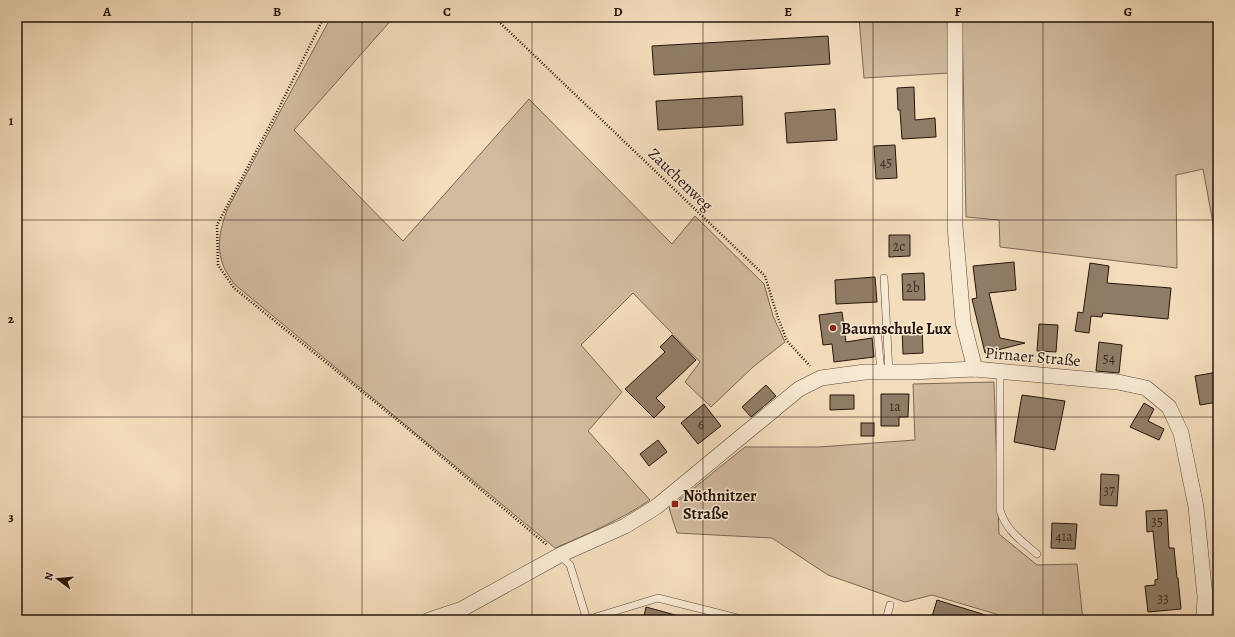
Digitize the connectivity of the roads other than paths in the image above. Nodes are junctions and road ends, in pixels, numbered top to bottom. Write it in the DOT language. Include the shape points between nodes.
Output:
graph roads {
  1 [pos="956,17"];
  2 [pos="884,278"];
  3 [pos="877,329"];
  4 [pos="975,369"];
  5 [pos="1000,370"];
  6 [pos="885,372"];
  7 [pos="1037,554"];
  8 [pos="560,555"];
  9 [pos="1218,585"];
  10 [pos="1205,596"];
  11 [pos="890,605"];
  12 [pos="429,620"];
  13 [pos="586,620"];
  14 [pos="745,620"];
  15 [pos="886,620"];
  16 [pos="1204,620"];
  1 -- 4 [label="street, Pirnaer Straße" via="955,226 963,322"];
  2 -- 6 [label="lane"];
  3 -- 6 [label="lane"];
  4 -- 5 [label="street, Pirnaer Straße"];
  4 -- 6 [label="street"];
  5 -- 7 [label="lane" via="1000,510 1003,521 1010,530"];
  5 -- 10 [label="street, Pirnaer Straße" via="1118,382 1146,388 1169,407 1181,433 1196,507"];
  6 -- 8 [label="street" via="820,378 799,388 656,506 625,526"];
  8 -- 12 [label="street" via="462,610"];
  8 -- 13 [label="lane" via="570,565"];
  9 -- 10 [label="street"];
  10 -- 16 [label="street, Pirnaer Straße"];
  11 -- 15 [label="lane"];
  13 -- 14 [label="lane" via="658,598"];
}
